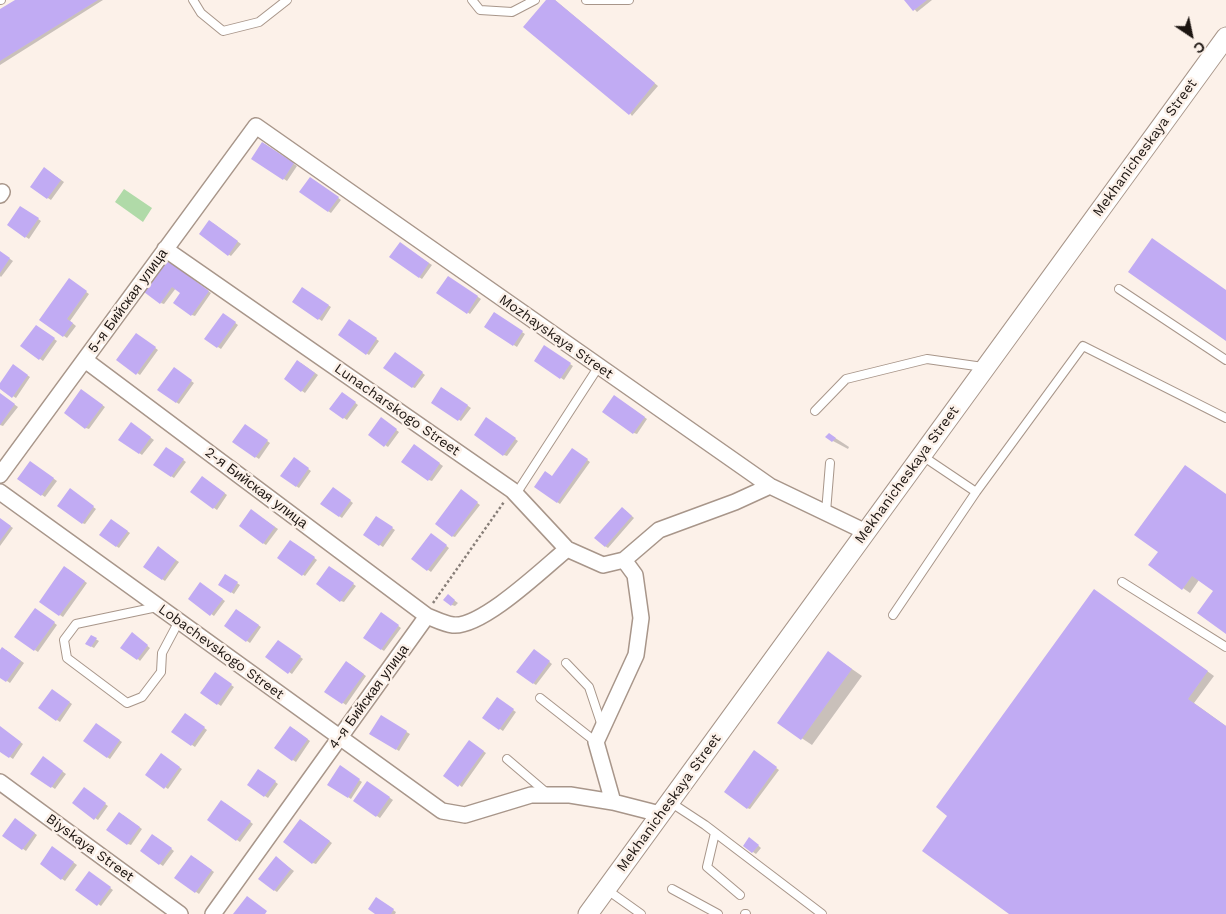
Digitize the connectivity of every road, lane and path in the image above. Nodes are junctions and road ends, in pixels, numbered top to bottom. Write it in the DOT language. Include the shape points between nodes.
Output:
graph roads {
  1 [pos="193,0"];
  2 [pos="287,0"];
  3 [pos="472,0"];
  4 [pos="535,0"];
  5 [pos="586,0"];
  6 [pos="630,0"];
  7 [pos="1226,36"];
  8 [pos="256,126"];
  9 [pos="166,249"];
  10 [pos="1119,288"];
  11 [pos="85,360"];
  12 [pos="1226,360"];
  13 [pos="599,366"];
  14 [pos="985,368"];
  15 [pos="815,411"];
  16 [pos="1226,418"];
  17 [pos="921,455"];
  18 [pos="830,463"];
  19 [pos="0,475"];
  20 [pos="770,486"];
  21 [pos="0,492"];
  22 [pos="514,492"];
  23 [pos="976,492"];
  24 [pos="826,512"];
  25 [pos="866,532"];
  26 [pos="567,549"];
  27 [pos="624,560"];
  28 [pos="1122,582"];
  29 [pos="159,607"];
  30 [pos="426,615"];
  31 [pos="893,615"];
  32 [pos="178,621"];
  33 [pos="1226,647"];
  34 [pos="566,663"];
  35 [pos="540,698"];
  36 [pos="599,735"];
  37 [pos="340,737"];
  38 [pos="506,759"];
  39 [pos="0,782"];
  40 [pos="550,795"];
  41 [pos="613,802"];
  42 [pos="665,808"];
  43 [pos="715,833"];
  44 [pos="606,889"];
  45 [pos="672,889"];
  46 [pos="740,894"];
  47 [pos="180,914"];
  48 [pos="213,914"];
  49 [pos="588,914"];
  50 [pos="641,914"];
  51 [pos="718,914"];
  52 [pos="822,914"];
  1 -- 2 [label="lane" via="201,13 223,31 259,22"];
  3 -- 4 [label="lane" via="480,10 512,12"];
  5 -- 6 [label="lane"];
  7 -- 14 [label="street, Mekhanicheskaya Street"];
  8 -- 9 [label="street, 5-я Бийская улица"];
  8 -- 13 [label="street, Mozhayskaya Street"];
  9 -- 11 [label="street, 5-я Бийская улица"];
  9 -- 22 [label="street, Lunacharskogo Street"];
  10 -- 12 [label="lane"];
  11 -- 19 [label="street, 5-я Бийская улица"];
  11 -- 30 [label="street, 2-я Бийская улица"];
  13 -- 20 [label="street, Mozhayskaya Street"];
  13 -- 22 [label="lane"];
  14 -- 15 [label="lane" via="927,360 846,379"];
  14 -- 17 [label="street, Mekhanicheskaya Street"];
  16 -- 23 [label="lane" via="1083,346"];
  17 -- 23 [label="lane"];
  17 -- 25 [label="street, Mekhanicheskaya Street"];
  18 -- 24 [label="lane"];
  20 -- 24 [label="street, Mozhayskaya Street"];
  20 -- 27 [label="street" via="658,530"];
  21 -- 29 [label="street, Lobachevskogo Street"];
  22 -- 26 [label="street, Lunacharskogo Street"];
  22 -- 30 [label="path"];
  23 -- 31 [label="lane"];
  24 -- 25 [label="street, Mozhayskaya Street"];
  25 -- 42 [label="street, Mekhanicheskaya Street"];
  26 -- 27 [label="street, Lunacharskogo Street" via="603,565"];
  26 -- 30 [label="street" via="502,603 477,619 454,625"];
  27 -- 36 [label="street" via="635,575 640,610 636,655"];
  28 -- 33 [label="lane"];
  29 -- 32 [label="street, Lobachevskogo Street"];
  29 -- 32 [label="lane" via="76,624 64,640 67,658 127,703 142,697 161,672 162,653"];
  30 -- 37 [label="street, 4-я Бийская улица"];
  32 -- 37 [label="street, Lobachevskogo Street"];
  34 -- 36 [label="lane" via="589,686"];
  35 -- 36 [label="lane"];
  36 -- 41 [label="street"];
  37 -- 40 [label="street, Lobachevskogo Street" via="442,811 465,815 531,795"];
  37 -- 48 [label="street, 4-я Бийская улица"];
  38 -- 40 [label="lane"];
  39 -- 47 [label="street, Biyskaya Street"];
  40 -- 41 [label="street"];
  41 -- 42 [label="street"];
  42 -- 43 [label="lane"];
  42 -- 44 [label="street, Mekhanicheskaya Street"];
  43 -- 46 [label="lane" via="707,867"];
  43 -- 52 [label="lane"];
  44 -- 49 [label="street, Mekhanicheskaya Street"];
  44 -- 50 [label="lane"];
  45 -- 51 [label="lane"];
}
